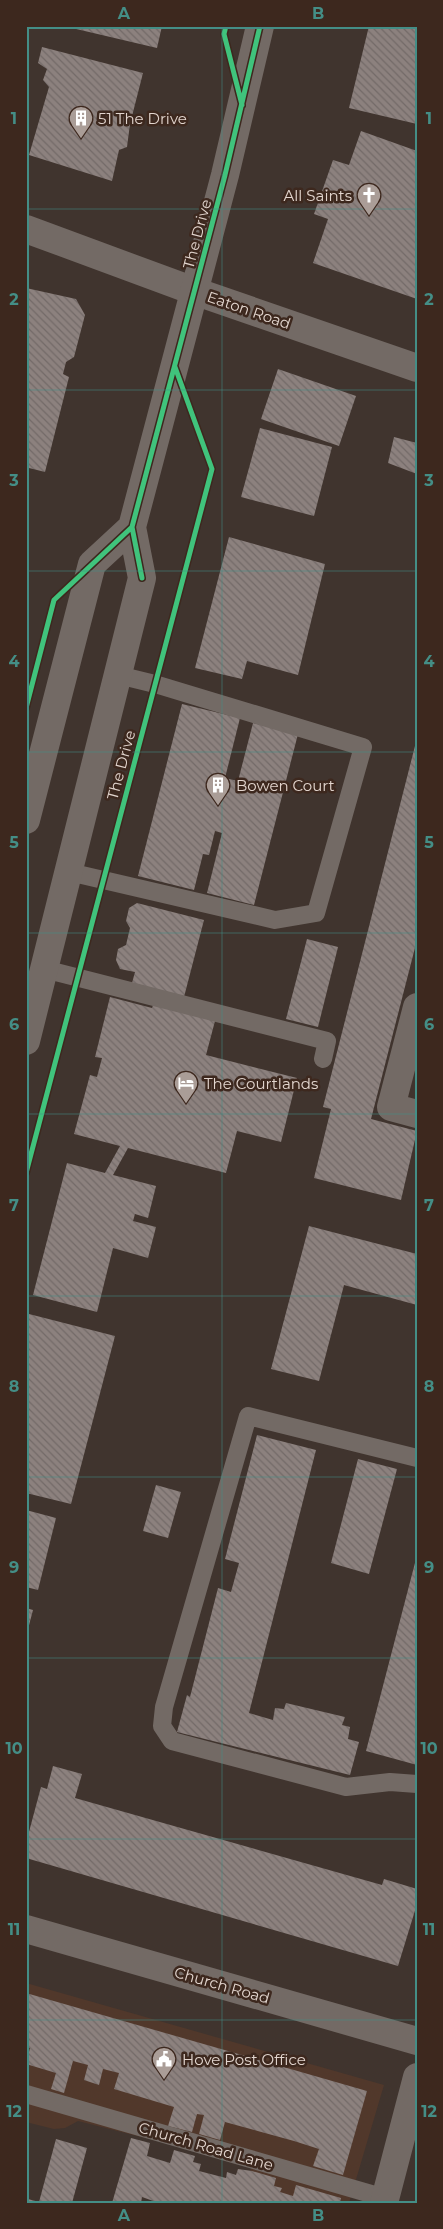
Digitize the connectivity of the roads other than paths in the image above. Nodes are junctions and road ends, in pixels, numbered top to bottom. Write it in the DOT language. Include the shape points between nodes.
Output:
graph roads {
  1 [pos="260,26"];
  2 [pos="26,229"];
  3 [pos="194,291"];
  4 [pos="417,368"];
  5 [pos="132,528"];
  6 [pos="118,676"];
  7 [pos="26,820"];
  8 [pos="68,872"];
  9 [pos="44,969"];
  10 [pos="417,1007"];
  11 [pos="26,1042"];
  12 [pos="322,1059"];
  13 [pos="417,1114"];
  14 [pos="417,1458"];
  15 [pos="417,1784"];
  16 [pos="26,1929"];
  17 [pos="417,2041"];
  18 [pos="417,2077"];
  19 [pos="26,2094"];
  20 [pos="385,2201"];
  1 -- 3 [label="main road, The Drive"];
  2 -- 3 [label="main road, Eaton Road"];
  3 -- 4 [label="main road, Eaton Road"];
  3 -- 5 [label="main road, The Drive"];
  5 -- 6 [label="main road, The Drive" via="142,578"];
  5 -- 7 [label="main road" via="92,564"];
  6 -- 8 [label="main road, The Drive"];
  6 -- 8 [label="lane" via="155,684 363,747 316,913 275,920"];
  8 -- 9 [label="main road, The Drive"];
  9 -- 11 [label="main road, The Drive"];
  9 -- 12 [label="lane" via="328,1041"];
  10 -- 13 [label="main road" via="391,1107"];
  14 -- 15 [label="lane" via="248,1416 164,1707 162,1726 172,1741 346,1787 390,1782"];
  16 -- 17 [label="main road, Church Road"];
  18 -- 20 [label="main road"];
  19 -- 20 [label="lane, Church Road Lane"];
}
